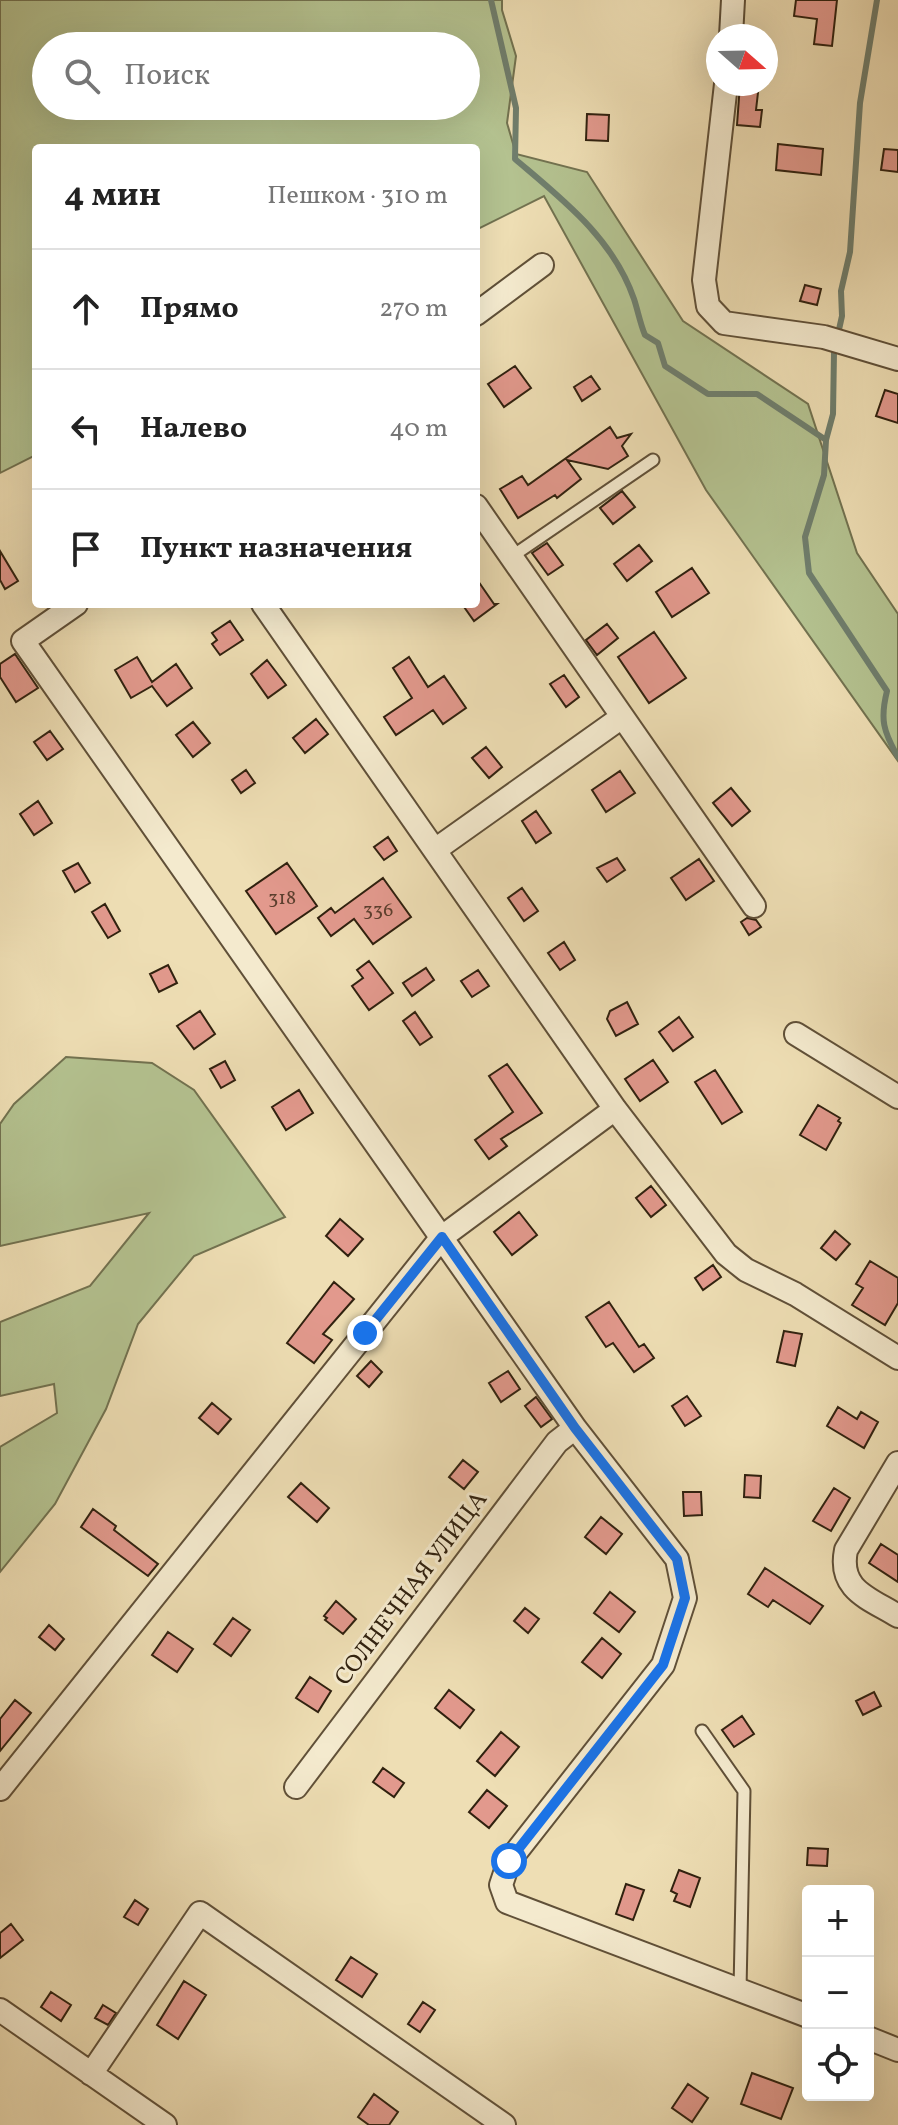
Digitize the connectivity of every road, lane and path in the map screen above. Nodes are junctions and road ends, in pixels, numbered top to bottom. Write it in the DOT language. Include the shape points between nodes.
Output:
graph roads {
  1 [pos="733,0"];
  2 [pos="732,24"];
  3 [pos="725,96"];
  4 [pos="542,265"];
  5 [pos="480,311"];
  6 [pos="898,359"];
  7 [pos="653,460"];
  8 [pos="480,512"];
  9 [pos="511,557"];
  10 [pos="70,608"];
  11 [pos="266,608"];
  12 [pos="622,717"];
  13 [pos="435,850"];
  14 [pos="754,906"];
  15 [pos="796,1034"];
  16 [pos="898,1097"];
  17 [pos="615,1109"];
  18 [pos="442,1237"];
  19 [pos="898,1358"];
  20 [pos="575,1428"];
  21 [pos="898,1463"];
  22 [pos="898,1616"];
  23 [pos="702,1731"];
  24 [pos="296,1787"];
  25 [pos="0,1789"];
  26 [pos="740,1990"];
  27 [pos="0,2010"];
  28 [pos="802,2014"];
  29 [pos="874,2040"];
  30 [pos="898,2050"];
  31 [pos="91,2074"];
  32 [pos="498,2123"];
  33 [pos="165,2125"];
  1 -- 2 [label="street"];
  3 -- 6 [label="street" via="704,280 708,306 724,323 834,340"];
  4 -- 5 [label="street"];
  7 -- 9 [label="lane"];
  8 -- 9 [label="street"];
  9 -- 12 [label="street"];
  10 -- 18 [label="street" via="23,641"];
  11 -- 13 [label="street"];
  12 -- 13 [label="street"];
  12 -- 14 [label="street"];
  13 -- 17 [label="street"];
  15 -- 16 [label="street"];
  17 -- 18 [label="street"];
  17 -- 19 [label="street" via="726,1254"];
  18 -- 20 [label="street"];
  18 -- 25 [label="street"];
  20 -- 24 [label="street, СОЛНЕЧНАЯ УЛИЦА" via="557,1442"];
  20 -- 26 [label="street" via="677,1559 685,1598 663,1665 509,1861 501,1885 507,1902"];
  21 -- 22 [label="street" via="846,1550 843,1565 849,1583"];
  23 -- 26 [label="lane" via="744,1791"];
  26 -- 28 [label="street"];
  27 -- 31 [label="street"];
  29 -- 30 [label="street"];
  31 -- 32 [label="street" via="200,1913"];
  31 -- 33 [label="street"];
}
